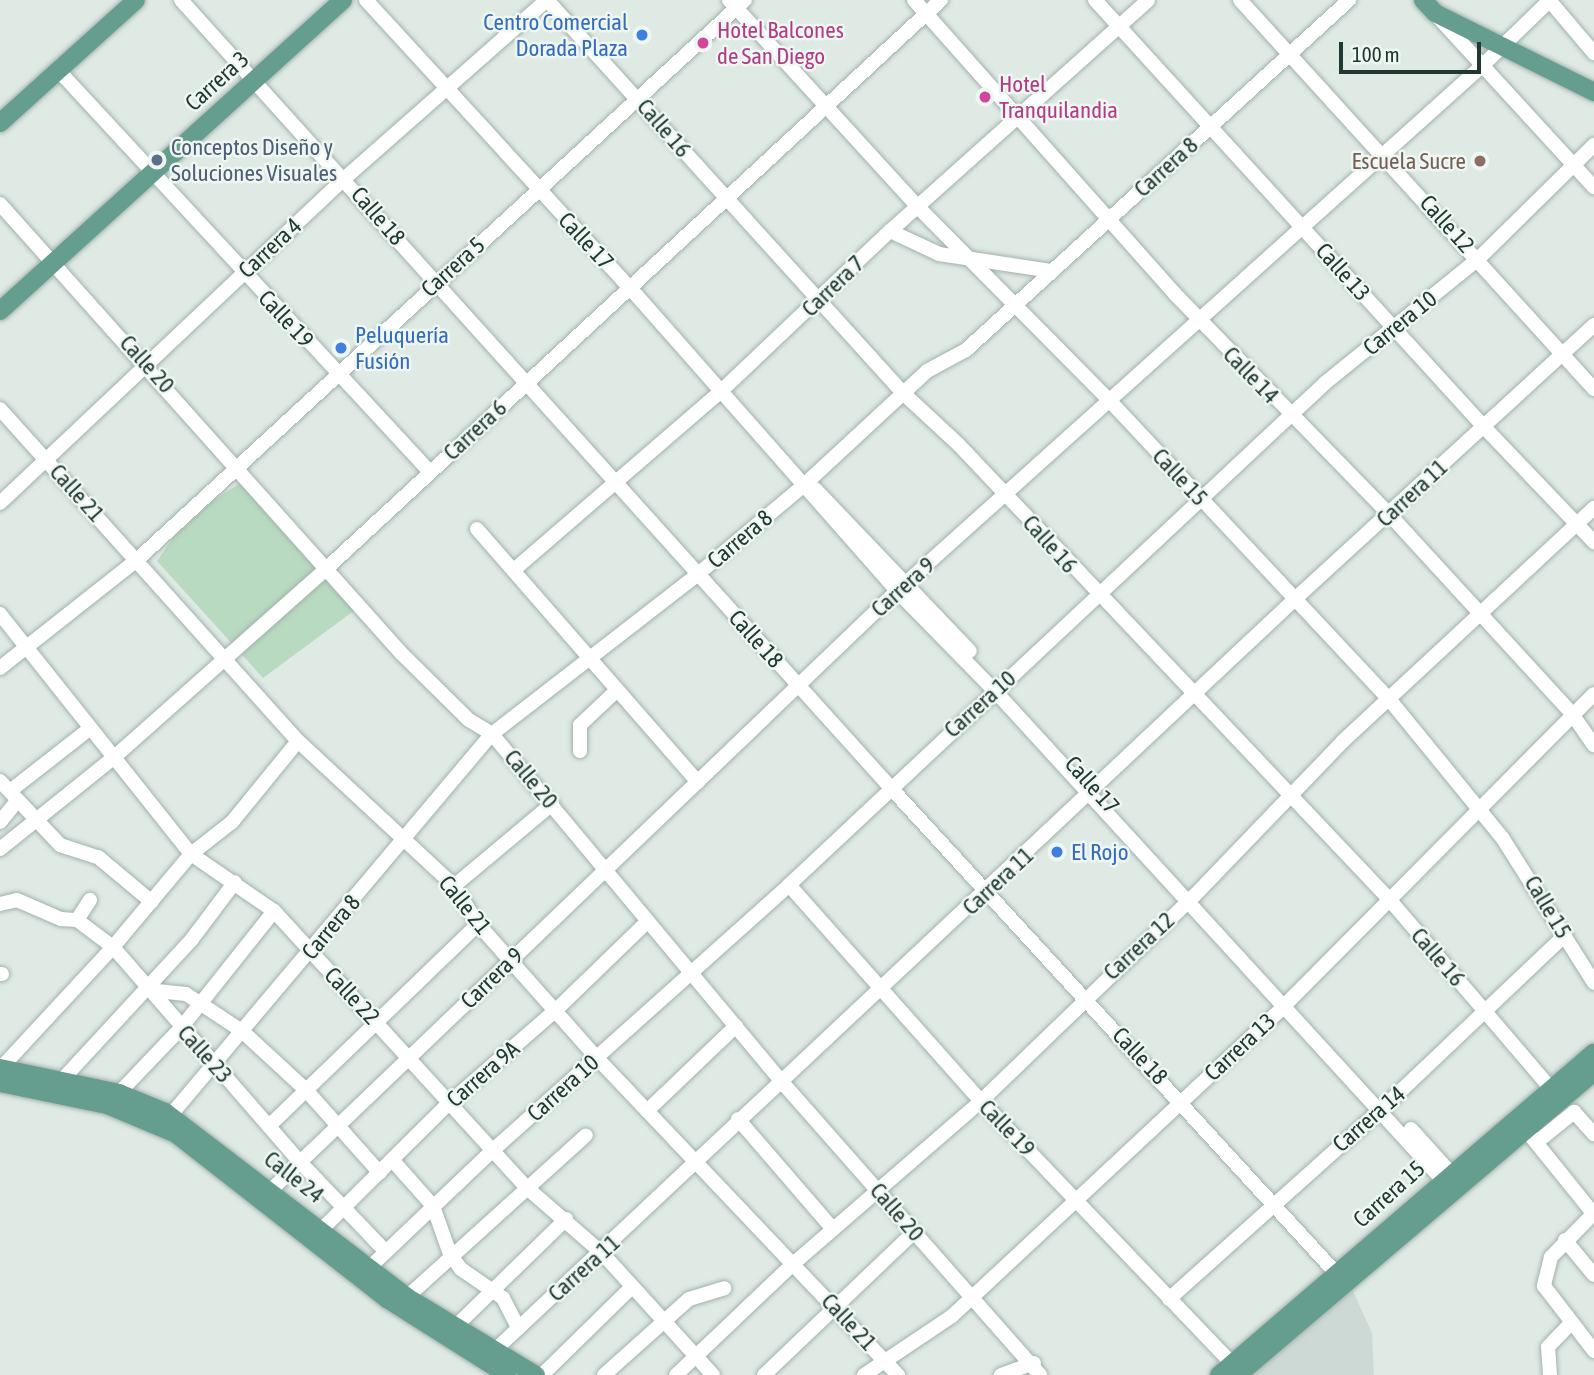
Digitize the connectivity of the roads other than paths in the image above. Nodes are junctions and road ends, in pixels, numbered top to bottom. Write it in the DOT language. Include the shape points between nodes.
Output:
graph roads {
  1 [pos="136,0"];
  2 [pos="181,0"];
  3 [pos="343,0"];
  4 [pos="366,0"];
  5 [pos="547,0"];
  6 [pos="914,0"];
  7 [pos="941,0"];
  8 [pos="1095,0"];
  9 [pos="1148,0"];
  10 [pos="1240,0"];
  11 [pos="1349,0"];
  12 [pos="1549,0"];
  13 [pos="737,3"];
  14 [pos="1429,7"];
  15 [pos="926,13"];
  16 [pos="1119,28"];
  17 [pos="1504,44"];
  18 [pos="1594,53"];
  19 [pos="1289,56"];
  20 [pos="1482,66"];
  21 [pos="59,71"];
  22 [pos="254,80"];
  23 [pos="446,88"];
  24 [pos="1594,92"];
  25 [pos="638,98"];
  26 [pos="827,108"];
  27 [pos="1021,118"];
  28 [pos="0,123"];
  29 [pos="1209,128"];
  30 [pos="1594,145"];
  31 [pos="1384,155"];
  32 [pos="1573,163"];
  33 [pos="155,171"];
  34 [pos="345,178"];
  35 [pos="1594,187"];
  36 [pos="538,190"];
  37 [pos="726,199"];
  38 [pos="0,204"];
  39 [pos="918,207"];
  40 [pos="1110,218"];
  41 [pos="1302,227"];
  42 [pos="890,231"];
  43 [pos="966,257"];
  44 [pos="1478,259"];
  45 [pos="54,263"];
  46 [pos="1051,271"];
  47 [pos="244,273"];
  48 [pos="436,283"];
  49 [pos="631,289"];
  50 [pos="819,300"];
  51 [pos="1015,304"];
  52 [pos="0,311"];
  53 [pos="1199,320"];
  54 [pos="1594,325"];
  55 [pos="1394,329"];
  56 [pos="1563,353"];
  57 [pos="147,363"];
  58 [pos="337,375"];
  59 [pos="525,384"];
  60 [pos="1594,389"];
  61 [pos="719,393"];
  62 [pos="903,393"];
  63 [pos="1110,400"];
  64 [pos="0,409"];
  65 [pos="1292,418"];
  66 [pos="1483,426"];
  67 [pos="45,458"];
  68 [pos="237,467"];
  69 [pos="430,472"];
  70 [pos="618,483"];
  71 [pos="804,485"];
  72 [pos="1006,496"];
  73 [pos="1202,502"];
  74 [pos="0,503"];
  75 [pos="1594,508"];
  76 [pos="1389,514"];
  77 [pos="1577,523"];
  78 [pos="477,529"];
  79 [pos="1594,542"];
  80 [pos="138,559"];
  81 [pos="326,569"];
  82 [pos="515,569"];
  83 [pos="698,574"];
  84 [pos="901,588"];
  85 [pos="1098,596"];
  86 [pos="1296,598"];
  87 [pos="1478,613"];
  88 [pos="0,614"];
  89 [pos="28,649"];
  90 [pos="589,657"];
  91 [pos="225,659"];
  92 [pos="0,668"];
  93 [pos="797,685"];
  94 [pos="999,687"];
  95 [pos="615,692"];
  96 [pos="1594,694"];
  97 [pos="1195,696"];
  98 [pos="1389,699"];
  99 [pos="1573,714"];
  100 [pos="88,730"];
  101 [pos="492,734"];
  102 [pos="298,741"];
  103 [pos="1594,745"];
  104 [pos="580,751"];
  105 [pos="112,759"];
  106 [pos="698,782"];
  107 [pos="890,787"];
  108 [pos="9,791"];
  109 [pos="1094,792"];
  110 [pos="1290,797"];
  111 [pos="552,804"];
  112 [pos="1479,807"];
  113 [pos="35,821"];
  114 [pos="0,822"];
  115 [pos="401,837"];
  116 [pos="0,849"];
  117 [pos="191,854"];
  118 [pos="603,869"];
  119 [pos="235,882"];
  120 [pos="789,885"];
  121 [pos="454,886"];
  122 [pos="986,892"];
  123 [pos="1191,898"];
  124 [pos="1388,899"];
  125 [pos="90,900"];
  126 [pos="152,902"];
  127 [pos="0,904"];
  128 [pos="274,911"];
  129 [pos="77,920"];
  130 [pos="648,921"];
  131 [pos="478,924"];
  132 [pos="1565,935"];
  133 [pos="113,947"];
  134 [pos="310,952"];
  135 [pos="512,959"];
  136 [pos="691,972"];
  137 [pos="1594,983"];
  138 [pos="880,989"];
  139 [pos="147,990"];
  140 [pos="1084,997"];
  141 [pos="202,1002"];
  142 [pos="1288,1002"];
  143 [pos="555,1011"];
  144 [pos="1487,1013"];
  145 [pos="377,1023"];
  146 [pos="736,1026"];
  147 [pos="181,1028"];
  148 [pos="242,1031"];
  149 [pos="1594,1053"];
  150 [pos="410,1058"];
  151 [pos="596,1058"];
  152 [pos="215,1065"];
  153 [pos="1594,1072"];
  154 [pos="0,1073"];
  155 [pos="62,1080"];
  156 [pos="781,1081"];
  157 [pos="1551,1089"];
  158 [pos="306,1090"];
  159 [pos="119,1093"];
  160 [pos="981,1101"];
  161 [pos="1182,1101"];
  162 [pos="449,1103"];
  163 [pos="1385,1107"];
  164 [pos="647,1111"];
  165 [pos="170,1115"];
  166 [pos="738,1119"];
  167 [pos="269,1126"];
  168 [pos="338,1126"];
  169 [pos="1594,1134"];
  170 [pos="586,1135"];
  171 [pos="1532,1136"];
  172 [pos="493,1150"];
  173 [pos="394,1162"];
  174 [pos="301,1163"];
  175 [pos="697,1165"];
  176 [pos="380,1173"];
  177 [pos="1452,1182"];
  178 [pos="526,1187"];
  179 [pos="271,1190"];
  180 [pos="880,1192"];
  181 [pos="1075,1199"];
  182 [pos="1275,1202"];
  183 [pos="433,1206"];
  184 [pos="344,1207"];
  185 [pos="1594,1213"];
  186 [pos="566,1219"];
  187 [pos="833,1229"];
  188 [pos="321,1230"];
  189 [pos="914,1232"];
  190 [pos="1564,1241"];
  191 [pos="386,1252"];
  192 [pos="602,1253"];
  193 [pos="454,1258"];
  194 [pos="793,1264"];
  195 [pos="369,1268"];
  196 [pos="1336,1273"];
  197 [pos="1594,1275"];
  198 [pos="632,1287"];
  199 [pos="493,1288"];
  200 [pos="724,1288"];
  201 [pos="973,1293"];
  202 [pos="407,1297"];
  203 [pos="1169,1298"];
  204 [pos="837,1310"];
  205 [pos="664,1321"];
  206 [pos="1570,1324"];
  207 [pos="454,1327"];
  208 [pos="518,1328"];
  209 [pos="495,1350"];
  210 [pos="1594,1351"];
  211 [pos="695,1355"];
  212 [pos="885,1361"];
  213 [pos="1037,1369"];
  214 [pos="1230,1371"];
  215 [pos="1549,1372"];
  216 [pos="508,1375"];
  217 [pos="536,1375"];
  218 [pos="542,1375"];
  219 [pos="604,1375"];
  220 [pos="676,1375"];
  221 [pos="713,1375"];
  222 [pos="764,1375"];
  223 [pos="864,1375"];
  224 [pos="898,1375"];
  225 [pos="1001,1375"];
  1 -- 21 [label="main road"];
  2 -- 22 [label="street, Calle 18"];
  3 -- 22 [label="main road, Carrera 3"];
  4 -- 23 [label="street, Calle 17"];
  5 -- 23 [label="street, Carrera 4"];
  5 -- 25 [label="street, Calle 16"];
  6 -- 15 [label="street, Calle 14"];
  7 -- 15 [label="street, Carrera 6"];
  8 -- 16 [label="street, Calle 13"];
  9 -- 16 [label="street, Carrera 7"];
  10 -- 19 [label="street, Calle 12"];
  11 -- 19 [label="street, Carrera 8"];
  12 -- 17 [label="street, Carrera 9"];
  12 -- 18 [label="street"];
  13 -- 25 [label="street, Carrera 5"];
  13 -- 26 [label="street, Calle 15"];
  14 -- 17 [label="main road"];
  14 -- 20 [label="street"];
  15 -- 26 [label="street, Carrera 6"];
  15 -- 27 [label="street, Calle 14"];
  16 -- 27 [label="street, Carrera 7"];
  16 -- 29 [label="street, Calle 13"];
  17 -- 20 [label="street, Carrera 9"];
  17 -- 24 [label="main road"];
  19 -- 29 [label="street, Carrera 8"];
  19 -- 31 [label="street, Calle 12"];
  20 -- 31 [label="street, Carrera 9"];
  20 -- 32 [label="street"];
  21 -- 28 [label="main road"];
  21 -- 33 [label="street, Calle 19"];
  22 -- 33 [label="main road, Carrera 3"];
  22 -- 34 [label="street, Calle 18"];
  23 -- 34 [label="street, Carrera 4"];
  23 -- 36 [label="street, Calle 17"];
  25 -- 36 [label="street, Carrera 5"];
  25 -- 37 [label="street, Calle 16"];
  26 -- 37 [label="street, Carrera 6"];
  26 -- 39 [label="street, Calle 15"];
  27 -- 39 [label="street, Carrera 7"];
  27 -- 40 [label="street, Calle 14"];
  29 -- 40 [label="street, Carrera 8"];
  29 -- 41 [label="street, Calle 13"];
  30 -- 32 [label="street, Carrera 10"];
  31 -- 41 [label="street, Carrera 9"];
  31 -- 44 [label="street, Calle 12"];
  32 -- 35 [label="street"];
  32 -- 44 [label="street, Carrera 10"];
  33 -- 45 [label="main road, Carrera 3"];
  33 -- 47 [label="street, Calle 19"];
  34 -- 47 [label="street, Carrera 4"];
  34 -- 48 [label="street, Calle 18"];
  36 -- 48 [label="street, Carrera 5"];
  36 -- 49 [label="street, Calle 17"];
  37 -- 49 [label="street, Carrera 6"];
  37 -- 50 [label="street, Calle 16"];
  38 -- 45 [label="street, Calle 20"];
  39 -- 42 [label="street, Carrera 7"];
  39 -- 43 [label="street, Calle 15"];
  40 -- 46 [label="street, Carrera 8"];
  40 -- 53 [label="street, Calle 14"];
  41 -- 53 [label="street, Carrera 9"];
  41 -- 55 [label="street, Calle 13"];
  42 -- 43 [label="street" via="939,254"];
  42 -- 50 [label="street, Carrera 7"];
  43 -- 46 [label="street"];
  43 -- 51 [label="street, Calle 15"];
  44 -- 55 [label="street, Carrera 10"];
  44 -- 56 [label="street, Calle 12"];
  45 -- 52 [label="main road, Carrera 3"];
  45 -- 57 [label="street, Calle 20"];
  46 -- 51 [label="street, Carrera 8"];
  47 -- 57 [label="street, Carrera 4"];
  47 -- 58 [label="street, Calle 19"];
  48 -- 58 [label="street, Carrera 5"];
  48 -- 59 [label="street, Calle 18"];
  49 -- 59 [label="street, Carrera 6"];
  49 -- 61 [label="street, Calle 17"];
  50 -- 61 [label="street, Carrera 7"];
  50 -- 62 [label="street, Calle 16"];
  51 -- 62 [label="street, Carrera 8" via="966,350 927,371"];
  51 -- 63 [label="street, Calle 15"];
  53 -- 63 [label="street, Carrera 9"];
  53 -- 65 [label="street, Calle 14"];
  54 -- 56 [label="street, Carrera 11"];
  55 -- 65 [label="street, Carrera 10" via="1325,383"];
  55 -- 66 [label="street, Calle 13"];
  56 -- 60 [label="street, Calle 12"];
  56 -- 66 [label="street, Carrera 11"];
  57 -- 67 [label="street, Carrera 4"];
  57 -- 68 [label="street, Calle 20"];
  58 -- 68 [label="street, Carrera 5"];
  58 -- 69 [label="street, Calle 19"];
  59 -- 69 [label="street, Carrera 6"];
  59 -- 70 [label="street, Calle 18"];
  61 -- 70 [label="street, Carrera 7"];
  61 -- 71 [label="street, Calle 17"];
  62 -- 71 [label="street, Carrera 8"];
  62 -- 72 [label="street, Calle 16"];
  63 -- 72 [label="street, Carrera 9"];
  63 -- 73 [label="street, Calle 15"];
  64 -- 67 [label="street, Calle 21"];
  65 -- 73 [label="street, Carrera 10"];
  65 -- 76 [label="street, Calle 14"];
  66 -- 76 [label="street, Carrera 11"];
  66 -- 77 [label="street, Calle 13"];
  67 -- 74 [label="street, Carrera 4"];
  67 -- 80 [label="street, Calle 21"];
  68 -- 80 [label="street, Carrera 5"];
  68 -- 81 [label="street, Calle 20"];
  69 -- 81 [label="street, Carrera 6"];
  70 -- 82 [label="street, Carrera 7"];
  70 -- 83 [label="street, Calle 18"];
  71 -- 83 [label="street, Carrera 8"];
  71 -- 84 [label="street, Calle 17"];
  72 -- 84 [label="street, Carrera 9"];
  72 -- 85 [label="street, Calle 16"];
  73 -- 85 [label="street, Carrera 10"];
  73 -- 86 [label="street, Calle 15"];
  75 -- 77 [label="street, Carrera 12"];
  76 -- 86 [label="street, Carrera 11"];
  76 -- 87 [label="street, Calle 14"];
  77 -- 79 [label="street, Calle 13"];
  77 -- 87 [label="street, Carrera 12"];
  78 -- 82 [label="street"];
  80 -- 89 [label="street, Carrera 5"];
  80 -- 91 [label="street, Calle 21"];
  81 -- 91 [label="street, Carrera 6"];
  81 -- 101 [label="street, Calle 20" via="401,653 469,720"];
  82 -- 90 [label="street"];
  83 -- 90 [label="street, Carrera 8"];
  83 -- 93 [label="street, Calle 18"];
  84 -- 93 [label="street, Carrera 9"];
  84 -- 94 [label="street, Calle 17"];
  85 -- 94 [label="street, Carrera 10"];
  85 -- 97 [label="street, Calle 16"];
  86 -- 97 [label="street, Carrera 11"];
  86 -- 98 [label="street, Calle 15"];
  87 -- 98 [label="street, Carrera 12"];
  87 -- 99 [label="street, Calle 14"];
  88 -- 89 [label="street, Calle 22"];
  89 -- 92 [label="street, Carrera 5"];
  89 -- 100 [label="street, Calle 22"];
  90 -- 95 [label="street"];
  90 -- 101 [label="street, Carrera 8"];
  91 -- 102 [label="street, Calle 21"];
  91 -- 105 [label="street, Carrera 6"];
  93 -- 106 [label="street, Carrera 9"];
  93 -- 107 [label="street, Calle 18"];
  94 -- 107 [label="street, Carrera 10"];
  94 -- 109 [label="street, Calle 17"];
  95 -- 104 [label="street" via="580,726"];
  95 -- 106 [label="street"];
  96 -- 99 [label="street, Carrera 13"];
  97 -- 109 [label="street, Carrera 11"];
  97 -- 110 [label="street, Calle 16"];
  98 -- 110 [label="street, Carrera 12"];
  98 -- 112 [label="street, Calle 15"];
  99 -- 103 [label="street, Calle 14"];
  99 -- 112 [label="street, Carrera 13"];
  100 -- 105 [label="street, Calle 22"];
  100 -- 108 [label="street"];
  101 -- 111 [label="street, Calle 20"];
  101 -- 115 [label="street, Carrera 8"];
  102 -- 115 [label="street, Calle 21"];
  102 -- 117 [label="street" via="232,822"];
  105 -- 113 [label="street, Carrera 6"];
  105 -- 117 [label="street, Calle 22"];
  106 -- 118 [label="street, Carrera 9"];
  107 -- 120 [label="street, Carrera 10"];
  107 -- 122 [label="street, Calle 18"];
  108 -- 113 [label="street"];
  108 -- 114 [label="street"];
  109 -- 122 [label="street, Carrera 11"];
  109 -- 123 [label="street, Calle 17"];
  110 -- 123 [label="street, Carrera 12"];
  110 -- 124 [label="street, Calle 16"];
  111 -- 118 [label="street, Calle 20"];
  111 -- 121 [label="street"];
  112 -- 124 [label="street, Carrera 13"];
  112 -- 132 [label="street, Calle 15"];
  113 -- 116 [label="street, Carrera 6"];
  113 -- 126 [label="street" via="60,845 98,856 116,868"];
  115 -- 121 [label="street, Calle 21"];
  115 -- 134 [label="street, Carrera 8"];
  117 -- 119 [label="street, Calle 22"];
  117 -- 126 [label="street"];
  118 -- 130 [label="street, Calle 20"];
  118 -- 135 [label="street, Carrera 9"];
  119 -- 128 [label="street, Calle 22"];
  119 -- 139 [label="street"];
  120 -- 136 [label="street, Carrera 10"];
  120 -- 138 [label="street, Calle 19"];
  121 -- 131 [label="street, Calle 21"];
  122 -- 138 [label="street, Carrera 11"];
  122 -- 140 [label="street, Calle 18"];
  123 -- 140 [label="street, Carrera 12"];
  123 -- 142 [label="street, Calle 17"];
  124 -- 142 [label="street, Carrera 13"];
  124 -- 144 [label="street, Calle 16"];
  125 -- 129 [label="street"];
  126 -- 133 [label="street"];
  127 -- 129 [label="street, Calle 23" via="17,900 61,919"];
  128 -- 134 [label="street, Calle 22"];
  128 -- 141 [label="street"];
  129 -- 133 [label="street, Calle 23"];
  130 -- 136 [label="street, Calle 20"];
  130 -- 143 [label="street, Carrera 9A"];
  131 -- 135 [label="street, Calle 21"];
  131 -- 145 [label="street"];
  132 -- 137 [label="street, Calle 15"];
  132 -- 144 [label="street, Carrera 14"];
  133 -- 139 [label="street, Calle 23"];
  133 -- 154 [label="street"];
  134 -- 145 [label="street, Calle 22"];
  134 -- 148 [label="street, Carrera 8"];
  135 -- 143 [label="street, Calle 21"];
  135 -- 150 [label="street, Carrera 9"];
  136 -- 146 [label="street, Calle 20"];
  136 -- 151 [label="street, Carrera 10"];
  138 -- 156 [label="street, Carrera 11"];
  138 -- 160 [label="street, Calle 19"];
  139 -- 141 [label="street" via="174,990"];
  139 -- 147 [label="street, Calle 23"];
  139 -- 155 [label="street"];
  140 -- 160 [label="street, Carrera 12"];
  140 -- 161 [label="street, Calle 18"];
  141 -- 147 [label="street"];
  141 -- 148 [label="street"];
  142 -- 161 [label="street, Carrera 13"];
  142 -- 163 [label="street, Calle 17"];
  143 -- 151 [label="street, Calle 21"];
  143 -- 162 [label="street, Carrera 9A"];
  144 -- 157 [label="street, Calle 16"];
  144 -- 163 [label="street, Carrera 14"];
  145 -- 150 [label="street, Calle 22"];
  145 -- 158 [label="street"];
  146 -- 156 [label="street, Calle 20"];
  146 -- 164 [label="street"];
  147 -- 152 [label="street, Calle 23"];
  147 -- 159 [label="street"];
  148 -- 152 [label="street, Carrera 8"];
  148 -- 158 [label="street"];
  149 -- 157 [label="main road, Carrera 15"];
  150 -- 162 [label="street, Calle 22"];
  150 -- 168 [label="street, Carrera 9"];
  151 -- 164 [label="street, Calle 21"];
  151 -- 172 [label="street, Carrera 10"];
  152 -- 165 [label="street, Carrera 8"];
  152 -- 167 [label="street, Calle 23"];
  153 -- 171 [label="main road, Carrera 15"];
  154 -- 155 [label="main road, Calle 24"];
  154 -- 216 [label="main road, Calle 24" via="107,1105 176,1134 387,1299"];
  155 -- 159 [label="main road, Calle 24"];
  156 -- 166 [label="street, Carrera 11"];
  156 -- 180 [label="street, Calle 20"];
  157 -- 177 [label="main road, Carrera 15"];
  158 -- 167 [label="street"];
  158 -- 168 [label="street"];
  159 -- 165 [label="main road, Calle 24"];
  160 -- 180 [label="street, Carrera 12"];
  160 -- 181 [label="street, Calle 19"];
  161 -- 181 [label="street, Carrera 13"];
  161 -- 182 [label="street, Calle 18"];
  162 -- 172 [label="street, Calle 22"];
  162 -- 173 [label="street, Carrera 9A"];
  163 -- 177 [label="street, Calle 17"];
  163 -- 182 [label="street, Carrera 14"];
  164 -- 175 [label="street, Calle 21"];
  165 -- 179 [label="main road, Calle 24"];
  166 -- 175 [label="street, Carrera 11"];
  166 -- 187 [label="street"];
  167 -- 174 [label="street, Calle 23"];
  168 -- 174 [label="street, Carrera 9"];
  168 -- 176 [label="street"];
  169 -- 171 [label="street" via="1574,1112"];
  170 -- 178 [label="street"];
  171 -- 177 [label="main road, Carrera 15"];
  171 -- 185 [label="street"];
  172 -- 178 [label="street, Calle 22"];
  172 -- 183 [label="street, Carrera 10"];
  173 -- 176 [label="street, Carrera 9A"];
  173 -- 183 [label="street"];
  174 -- 179 [label="street, Carrera 9"];
  174 -- 184 [label="street, Calle 23"];
  175 -- 192 [label="street, Carrera 11"];
  175 -- 194 [label="street, Calle 21"];
  176 -- 184 [label="street, Carrera 9A"];
  177 -- 196 [label="main road, Carrera 15"];
  177 -- 214 [label="main road, Carrera 15"];
  178 -- 186 [label="street, Calle 22"];
  178 -- 193 [label="street"];
  179 -- 188 [label="main road, Calle 24"];
  180 -- 187 [label="street, Carrera 12"];
  180 -- 189 [label="street, Calle 20"];
  181 -- 201 [label="street, Carrera 13"];
  181 -- 203 [label="street, Calle 19"];
  182 -- 196 [label="street, Calle 18"];
  182 -- 203 [label="street, Carrera 14"];
  183 -- 191 [label="street, Carrera 10"];
  183 -- 193 [label="street"];
  184 -- 188 [label="street, Carrera 9A"];
  184 -- 191 [label="street, Calle 23"];
  185 -- 190 [label="street"];
  186 -- 192 [label="street, Calle 22"];
  186 -- 199 [label="street"];
  187 -- 194 [label="street, Carrera 12"];
  188 -- 195 [label="main road, Calle 24"];
  189 -- 201 [label="street, Calle 20"];
  189 -- 204 [label="street"];
  190 -- 197 [label="street"];
  190 -- 206 [label="street" via="1550,1257 1544,1286"];
  191 -- 195 [label="street, Carrera 10"];
  192 -- 198 [label="street, Calle 22"];
  192 -- 208 [label="street, Carrera 11"];
  193 -- 199 [label="street" via="470,1277"];
  193 -- 202 [label="street"];
  194 -- 204 [label="street, Calle 21"];
  194 -- 211 [label="street, Carrera 12"];
  195 -- 202 [label="main road, Calle 24"];
  196 -- 214 [label="main road, Carrera 15"];
  198 -- 205 [label="street, Calle 22"];
  198 -- 218 [label="street"];
  199 -- 207 [label="street"];
  199 -- 208 [label="street"];
  200 -- 205 [label="street" via="697,1293"];
  201 -- 212 [label="street, Carrera 13" via="927,1336"];
  201 -- 213 [label="street, Calle 20"];
  202 -- 207 [label="main road, Calle 24"];
  203 -- 214 [label="street, Calle 19"];
  204 -- 212 [label="street, Calle 21"];
  204 -- 222 [label="street"];
  205 -- 211 [label="street, Calle 22"];
  205 -- 219 [label="street"];
  206 -- 210 [label="street"];
  206 -- 215 [label="street" via="1552,1340"];
  207 -- 209 [label="main road, Calle 24"];
  208 -- 209 [label="street, Carrera 11"];
  209 -- 217 [label="main road, Calle 24"];
  211 -- 220 [label="street, Carrera 12"];
  211 -- 221 [label="street, Calle 22"];
  212 -- 223 [label="street, Carrera 13"];
  212 -- 224 [label="street, Calle 21"];
  213 -- 225 [label="street"];
}
